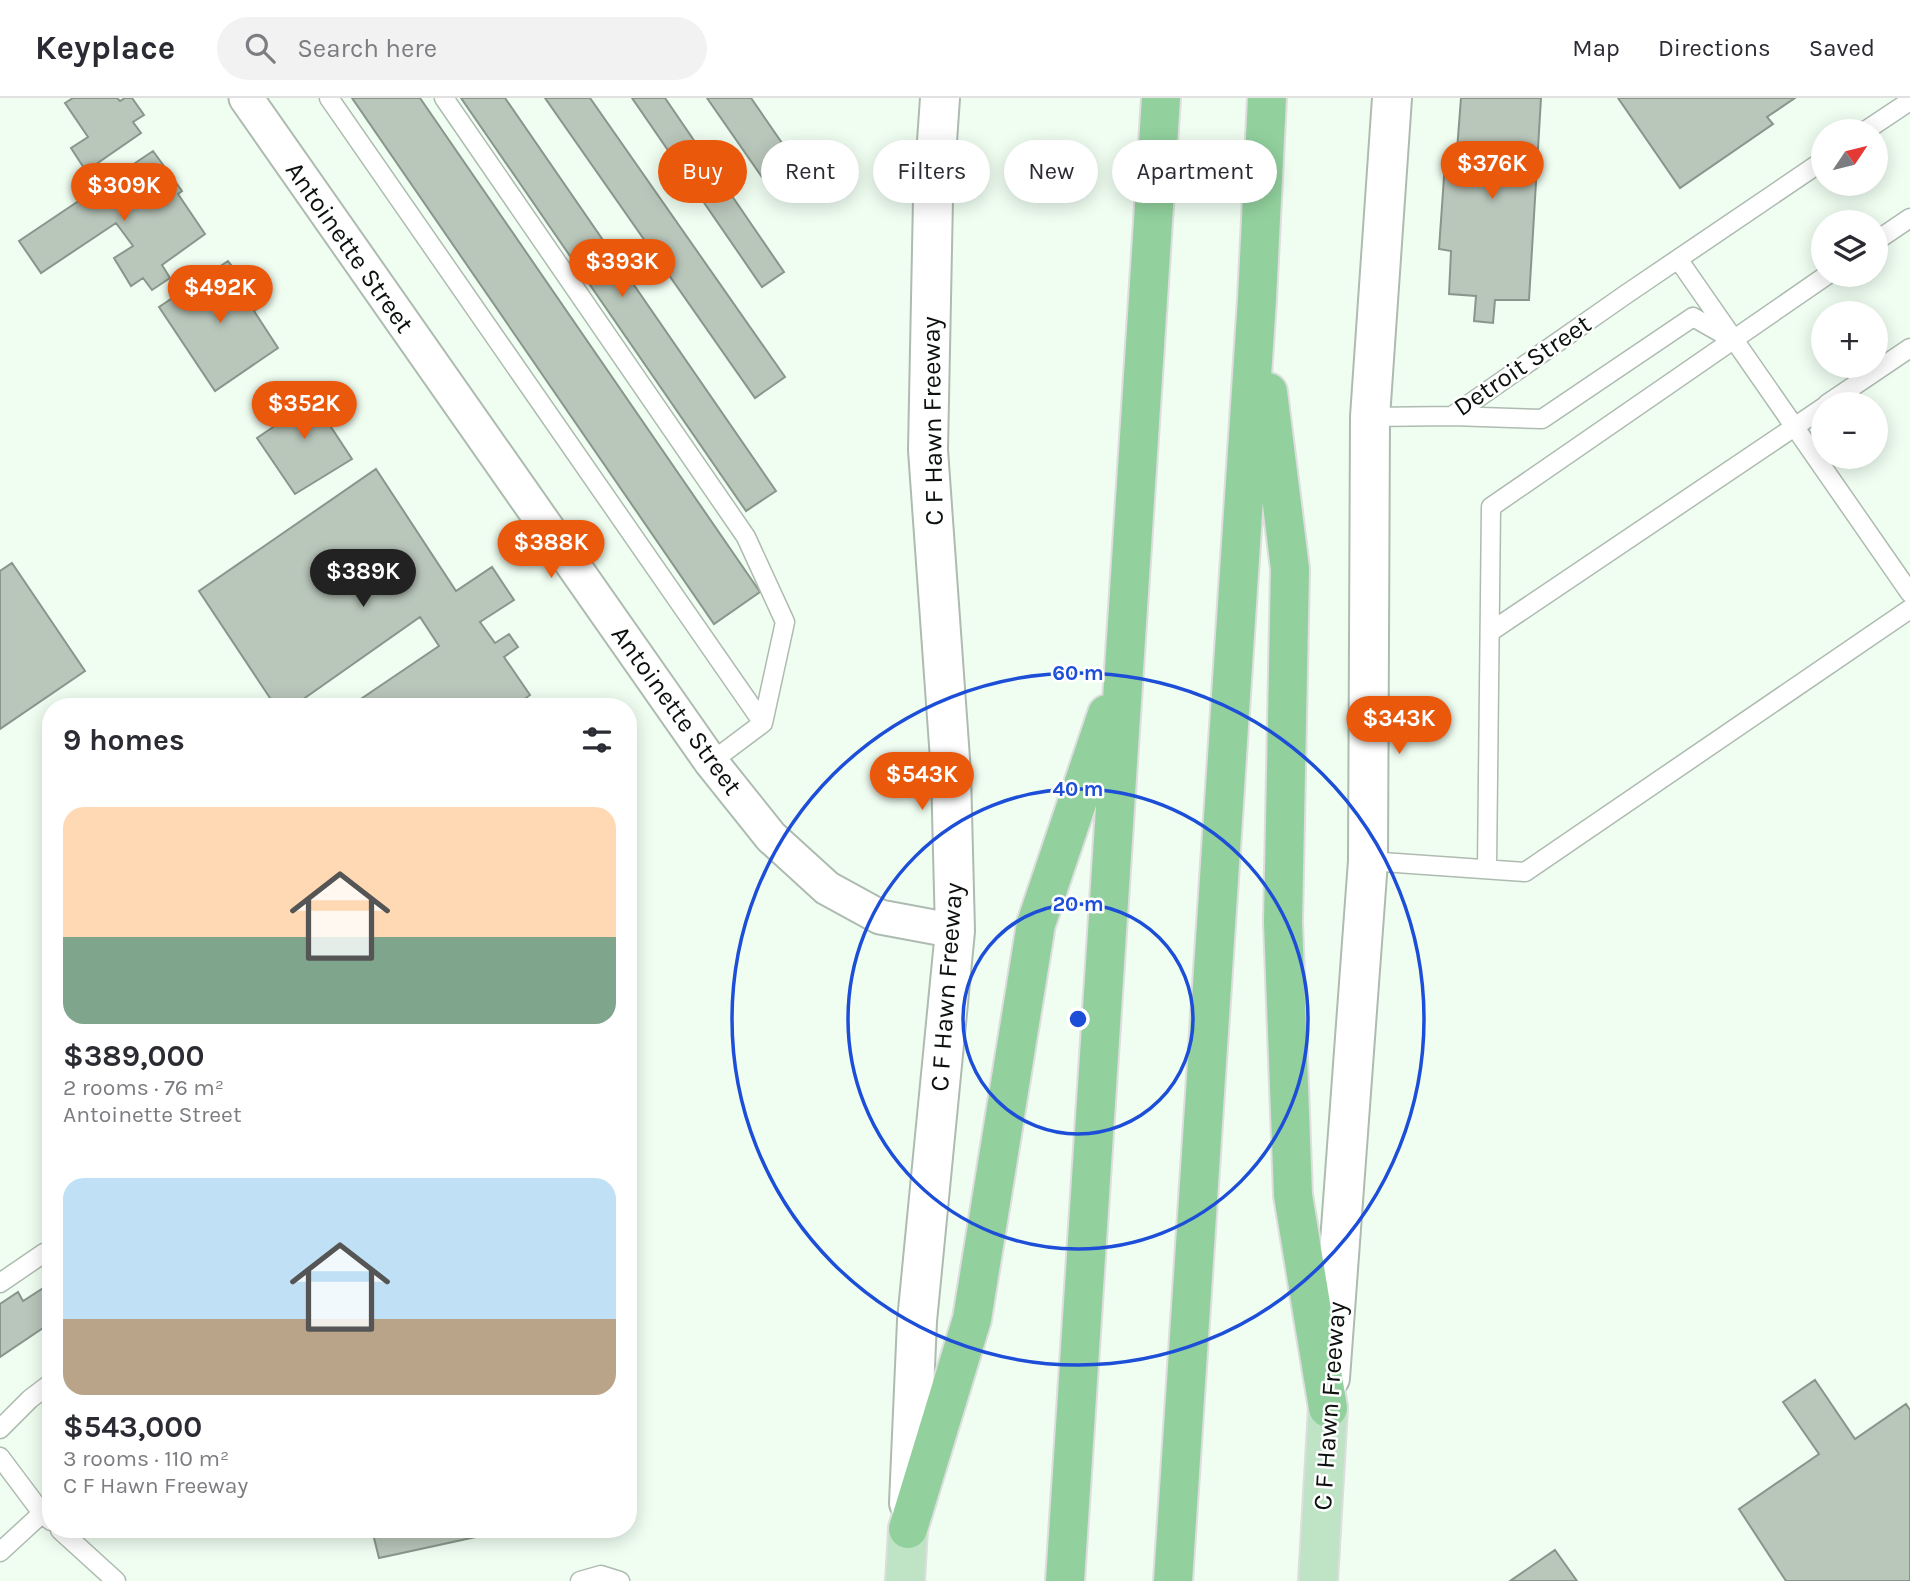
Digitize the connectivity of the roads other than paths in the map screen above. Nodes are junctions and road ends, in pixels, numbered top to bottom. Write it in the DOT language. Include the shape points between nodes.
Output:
graph roads {
  1 [pos="329,98"];
  2 [pos="444,98"];
  3 [pos="940,98"];
  4 [pos="1161,98"];
  5 [pos="1268,98"];
  6 [pos="1392,98"];
  7 [pos="1910,100"];
  8 [pos="255,104"];
  9 [pos="1882,119"];
  10 [pos="1811,169"];
  11 [pos="1910,218"];
  12 [pos="1888,233"];
  13 [pos="1678,259"];
  14 [pos="1811,286"];
  15 [pos="1257,299"];
  16 [pos="1733,340"];
  17 [pos="1910,348"];
  18 [pos="1844,392"];
  19 [pos="1811,414"];
  20 [pos="1452,416"];
  21 [pos="1370,417"];
  22 [pos="1794,426"];
  23 [pos="1910,593"];
  24 [pos="1910,609"];
  25 [pos="1490,632"];
  26 [pos="1124,666"];
  27 [pos="763,723"];
  28 [pos="711,762"];
  29 [pos="1368,861"];
  30 [pos="1487,868"];
  31 [pos="955,932"];
  32 [pos="42,1254"];
  33 [pos="0,1283"];
  34 [pos="42,1389"];
  35 [pos="1328,1408"];
  36 [pos="0,1429"];
  37 [pos="0,1457"];
  38 [pos="42,1506"];
  39 [pos="42,1518"];
  40 [pos="908,1529"];
  41 [pos="69,1538"];
  42 [pos="0,1552"];
  43 [pos="116,1581"];
  44 [pos="580,1581"];
  45 [pos="620,1581"];
  46 [pos="905,1581"];
  47 [pos="1065,1581"];
  48 [pos="1173,1581"];
  49 [pos="1318,1581"];
  1 -- 27 [label="lane"];
  2 -- 27 [label="lane" via="746,537 785,621"];
  3 -- 31 [label="main road, C F Hawn Freeway" via="933,199 928,450 951,773"];
  4 -- 26 [label="highway"];
  5 -- 15 [label="highway"];
  6 -- 21 [label="main road, C F Hawn Freeway"];
  7 -- 9 [label="lane"];
  8 -- 28 [label="street, Antoinette Street"];
  10 -- 13 [label="lane, Detroit Street"];
  11 -- 12 [label="lane"];
  13 -- 16 [label="lane"];
  13 -- 20 [label="lane, Detroit Street"];
  14 -- 16 [label="lane"];
  15 -- 35 [label="highway" via="1290,569 1283,922 1293,1195"];
  15 -- 48 [label="highway"];
  16 -- 20 [label="lane" via="1693,317 1542,419"];
  16 -- 22 [label="lane"];
  16 -- 25 [label="lane" via="1491,507"];
  17 -- 18 [label="lane"];
  19 -- 22 [label="lane"];
  20 -- 21 [label="lane, Detroit Street"];
  21 -- 29 [label="main road, C F Hawn Freeway"];
  22 -- 23 [label="lane"];
  22 -- 25 [label="lane"];
  24 -- 30 [label="lane" via="1525,872"];
  25 -- 30 [label="lane"];
  26 -- 40 [label="highway" via="1036,924 972,1318"];
  26 -- 47 [label="highway"];
  27 -- 28 [label="lane"];
  28 -- 31 [label="street, Antoinette Street" via="771,837 827,888 880,917"];
  29 -- 30 [label="lane"];
  29 -- 35 [label="main road, C F Hawn Freeway"];
  31 -- 40 [label="main road, C F Hawn Freeway" via="917,1321"];
  32 -- 33 [label="lane"];
  34 -- 36 [label="lane"];
  35 -- 49 [label="main road, C F Hawn Freeway"];
  37 -- 38 [label="lane"];
  39 -- 42 [label="lane"];
  40 -- 46 [label="main road, C F Hawn Freeway"];
  41 -- 43 [label="lane"];
  44 -- 45 [label="lane" via="601,1574"];
}
